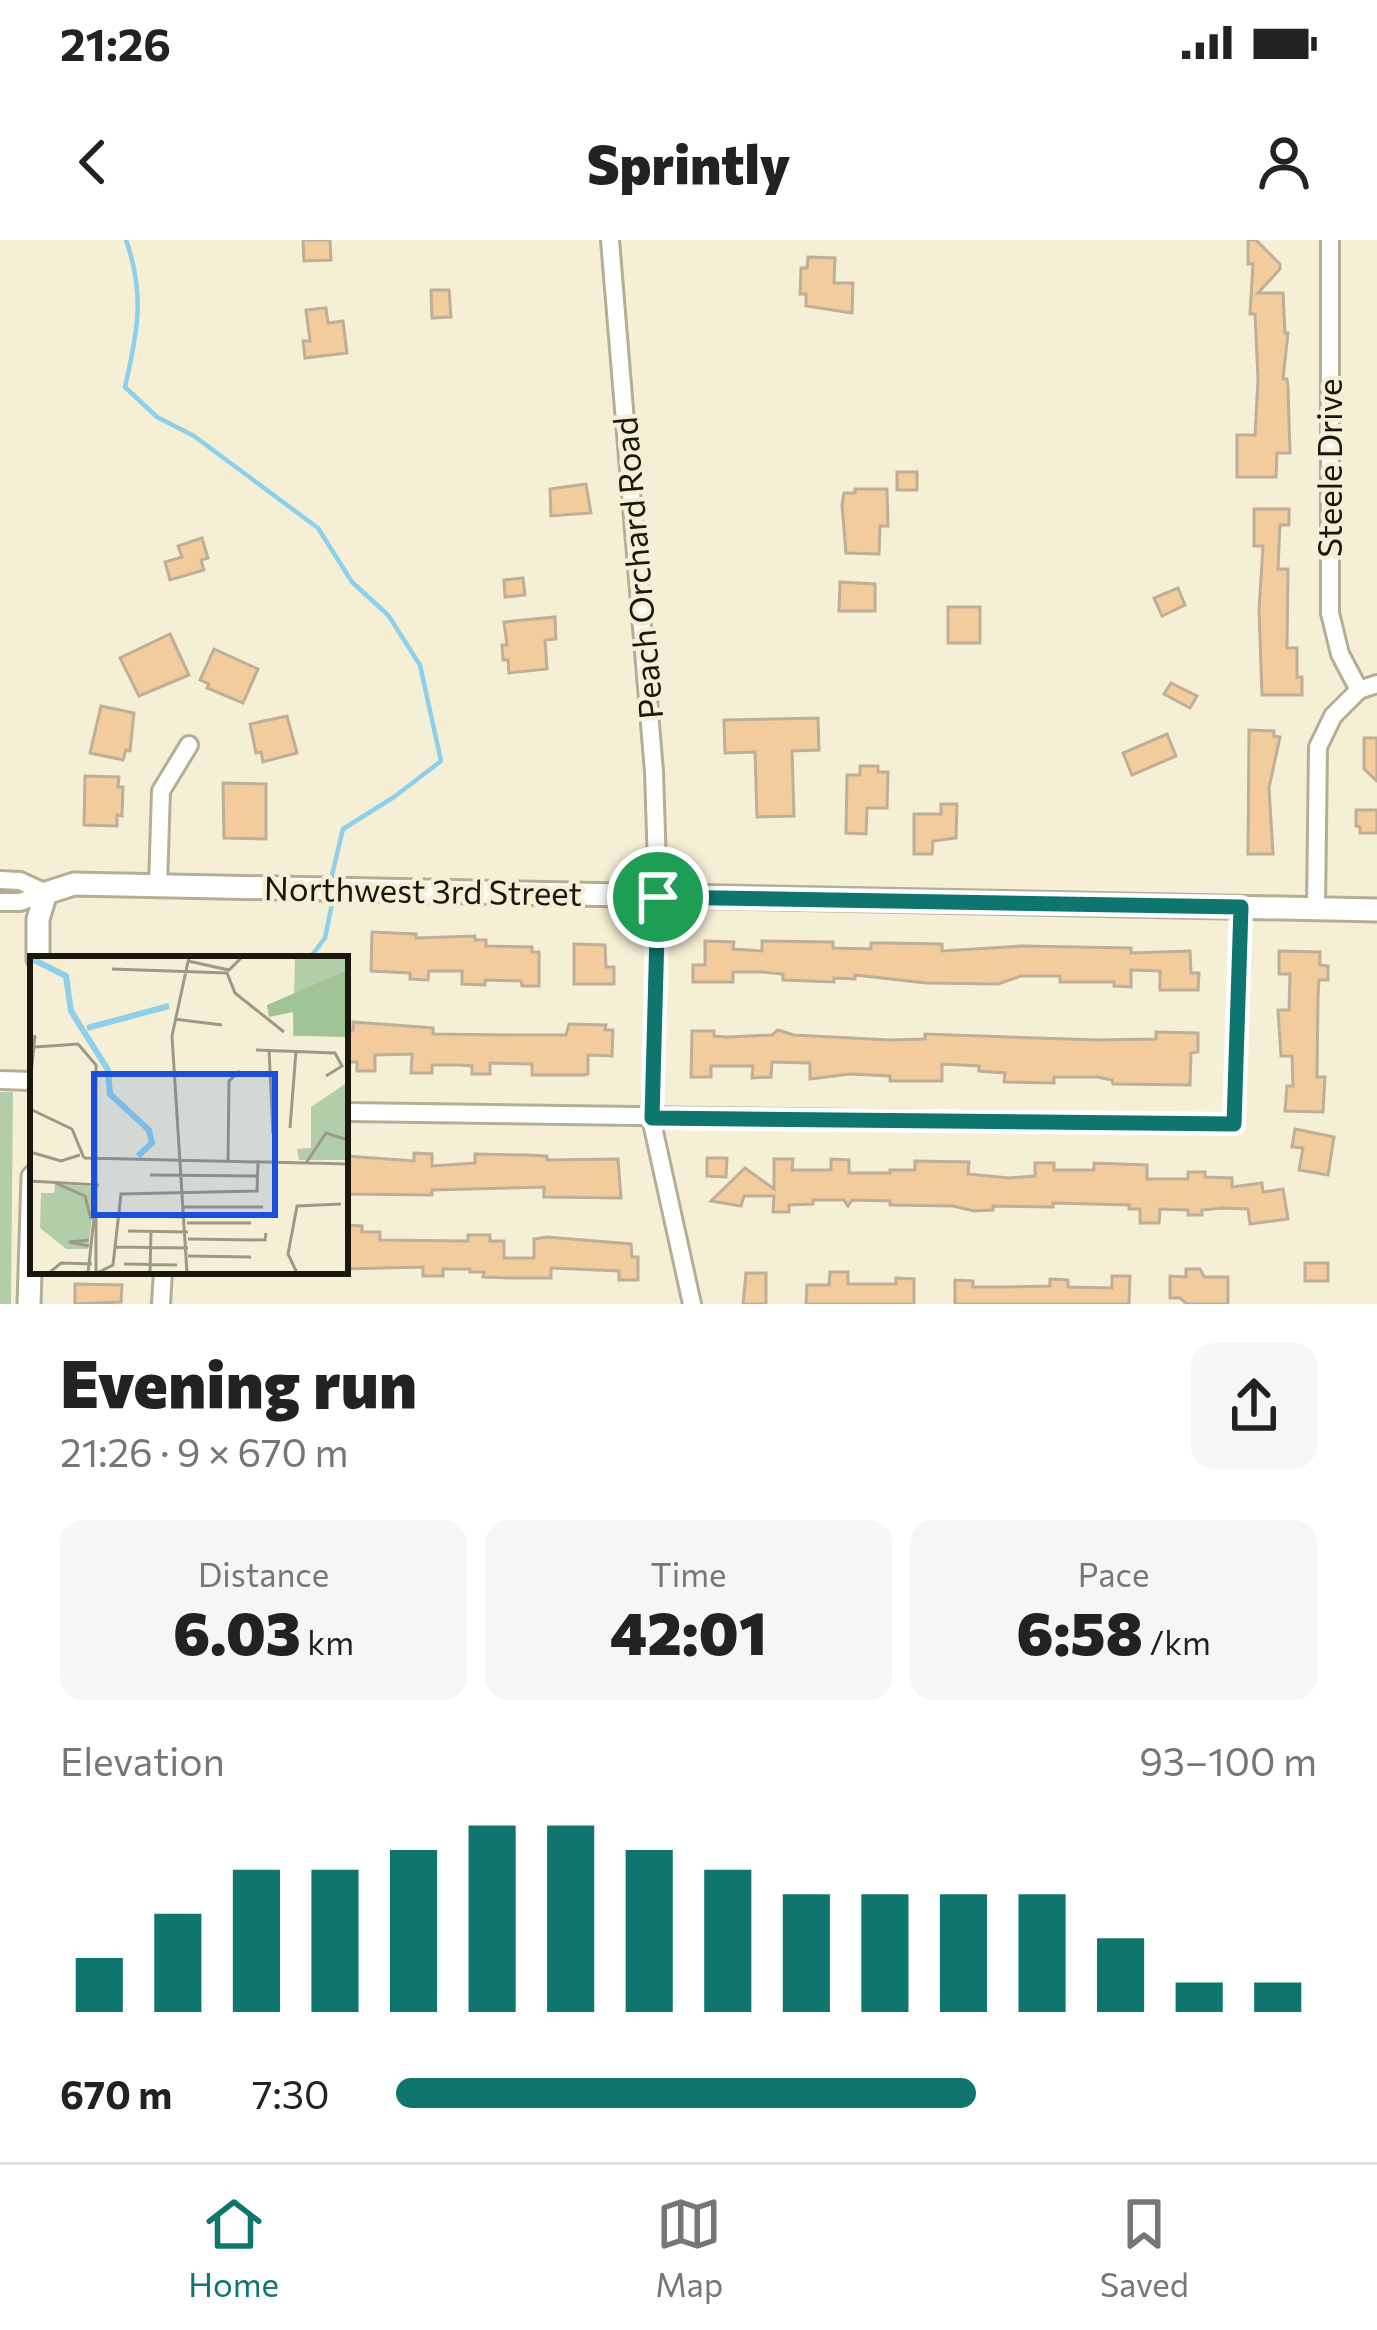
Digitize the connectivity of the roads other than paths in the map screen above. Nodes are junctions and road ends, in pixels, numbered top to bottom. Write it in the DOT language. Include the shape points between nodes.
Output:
graph roads {
  1 [pos="610,240"];
  2 [pos="1330,240"];
  3 [pos="1368,687"];
  4 [pos="189,745"];
  5 [pos="0,880"];
  6 [pos="158,885"];
  7 [pos="46,893"];
  8 [pos="658,897"];
  9 [pos="0,902"];
  10 [pos="1241,907"];
  11 [pos="1316,908"];
  12 [pos="1377,910"];
  13 [pos="38,956"];
  14 [pos="0,1079"];
  15 [pos="30,1082"];
  16 [pos="348,1112"];
  17 [pos="652,1118"];
  18 [pos="30,1272"];
  19 [pos="163,1274"];
  20 [pos="29,1304"];
  21 [pos="161,1304"];
  22 [pos="692,1304"];
  1 -- 8 [label="street, Peach Orchard Road"];
  2 -- 3 [label="street, Steele Drive" via="1330,613 1340,654"];
  3 -- 11 [label="street" via="1333,716 1318,747"];
  4 -- 6 [label="street" via="161,791"];
  5 -- 7 [label="street"];
  6 -- 7 [label="street, Northwest 3rd Street" via="74,884"];
  6 -- 8 [label="street, Northwest 3rd Street"];
  7 -- 9 [label="street"];
  7 -- 13 [label="street"];
  8 -- 10 [label="street, Northwest 3rd Street"];
  8 -- 17 [label="street, Peach Orchard Road"];
  10 -- 11 [label="street, Northwest 3rd Street"];
  10 -- 17 [label="street" via="1234,1124"];
  11 -- 12 [label="street, Northwest 3rd Street"];
  14 -- 15 [label="street"];
  16 -- 17 [label="street"];
  17 -- 22 [label="street, Peach Orchard Road"];
  18 -- 20 [label="street"];
  19 -- 21 [label="street"];
}
